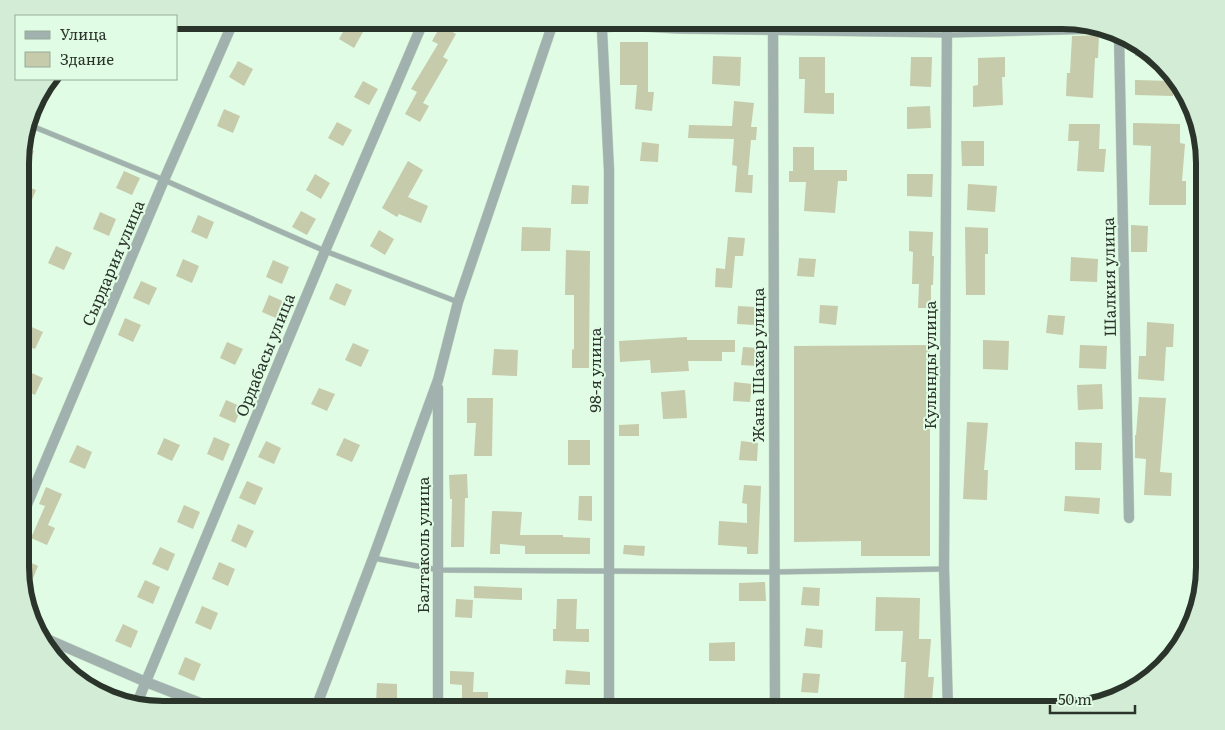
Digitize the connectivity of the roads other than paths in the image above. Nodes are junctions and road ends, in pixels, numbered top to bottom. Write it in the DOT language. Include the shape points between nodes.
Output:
graph roads {
  1 [pos="230,29"];
  2 [pos="420,29"];
  3 [pos="551,29"];
  4 [pos="595,29"];
  5 [pos="614,29"];
  6 [pos="642,29"];
  7 [pos="774,29"];
  8 [pos="948,29"];
  9 [pos="602,30"];
  10 [pos="1083,31"];
  11 [pos="774,33"];
  12 [pos="948,35"];
  13 [pos="1119,42"];
  14 [pos="34,126"];
  15 [pos="164,180"];
  16 [pos="324,251"];
  17 [pos="458,302"];
  18 [pos="438,380"];
  19 [pos="29,500"];
  20 [pos="1129,518"];
  21 [pos="372,558"];
  22 [pos="944,569"];
  23 [pos="439,570"];
  24 [pos="610,571"];
  25 [pos="774,572"];
  26 [pos="51,641"];
  27 [pos="146,682"];
  28 [pos="139,699"];
  29 [pos="195,701"];
  30 [pos="317,701"];
  31 [pos="438,701"];
  32 [pos="609,701"];
  33 [pos="775,701"];
  34 [pos="948,701"];
  1 -- 15 [label="street, Сырдария улица"];
  2 -- 16 [label="street, Ордабасы улица"];
  3 -- 17 [label="street"];
  4 -- 9 [label="lane"];
  5 -- 9 [label="lane"];
  6 -- 11 [label="lane"];
  7 -- 11 [label="street, Жана Шахар улица"];
  8 -- 12 [label="street, Кулынды улица"];
  9 -- 24 [label="street, 98-я улица" via="609,170"];
  10 -- 12 [label="lane"];
  11 -- 12 [label="lane"];
  11 -- 25 [label="street, Жана Шахар улица"];
  12 -- 22 [label="street, Кулынды улица"];
  13 -- 20 [label="street, Шалкия улица"];
  14 -- 15 [label="lane"];
  15 -- 16 [label="lane"];
  15 -- 19 [label="street, Сырдария улица"];
  16 -- 17 [label="lane"];
  16 -- 27 [label="street, Ордабасы улица"];
  17 -- 18 [label="street"];
  18 -- 21 [label="street"];
  18 -- 23 [label="street, Балтаколь улица"];
  21 -- 23 [label="lane"];
  21 -- 30 [label="street"];
  22 -- 25 [label="lane"];
  22 -- 34 [label="street, Кулынды улица"];
  23 -- 24 [label="lane"];
  23 -- 31 [label="street, Балтаколь улица"];
  24 -- 25 [label="lane"];
  24 -- 32 [label="street, 98-я улица"];
  25 -- 33 [label="street, Жана Шахар улица"];
  26 -- 27 [label="street"];
  27 -- 28 [label="street, Ордабасы улица"];
  27 -- 29 [label="street"];
}
